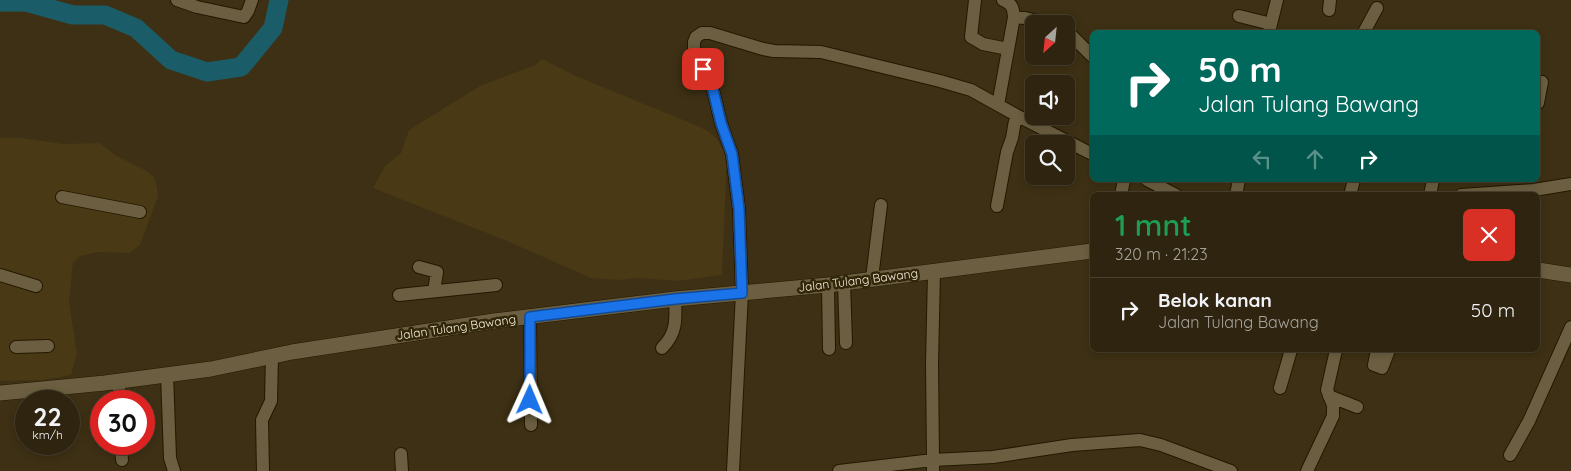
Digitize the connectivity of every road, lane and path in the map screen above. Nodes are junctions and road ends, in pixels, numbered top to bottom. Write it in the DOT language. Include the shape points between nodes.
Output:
graph roads {
  1 [pos="177,0"];
  2 [pos="252,0"];
  3 [pos="976,0"];
  4 [pos="1003,0"];
  5 [pos="1277,0"];
  6 [pos="199,4"];
  7 [pos="1376,8"];
  8 [pos="1239,16"];
  9 [pos="1014,18"];
  10 [pos="1025,18"];
  11 [pos="1270,28"];
  12 [pos="1365,30"];
  13 [pos="1075,39"];
  14 [pos="1008,49"];
  15 [pos="1090,54"];
  16 [pos="1542,82"];
  17 [pos="1540,92"];
  18 [pos="998,106"];
  19 [pos="1016,114"];
  20 [pos="1090,153"];
  21 [pos="1571,184"];
  22 [pos="1534,185"];
  23 [pos="1153,187"];
  24 [pos="1167,192"];
  25 [pos="1483,192"];
  26 [pos="62,197"];
  27 [pos="881,205"];
  28 [pos="997,206"];
  29 [pos="140,212"];
  30 [pos="1090,250"];
  31 [pos="419,266"];
  32 [pos="1540,270"];
  33 [pos="934,272"];
  34 [pos="1571,275"];
  35 [pos="0,276"];
  36 [pos="872,278"];
  37 [pos="844,282"];
  38 [pos="496,285"];
  39 [pos="828,285"];
  40 [pos="36,286"];
  41 [pos="434,291"];
  42 [pos="742,293"];
  43 [pos="399,294"];
  44 [pos="675,299"];
  45 [pos="530,317"];
  46 [pos="1571,327"];
  47 [pos="846,343"];
  48 [pos="48,346"];
  49 [pos="16,347"];
  50 [pos="662,348"];
  51 [pos="829,349"];
  52 [pos="1290,352"];
  53 [pos="1336,352"];
  54 [pos="1377,352"];
  55 [pos="1388,352"];
  56 [pos="272,356"];
  57 [pos="167,374"];
  58 [pos="119,382"];
  59 [pos="1280,388"];
  60 [pos="119,390"];
  61 [pos="0,393"];
  62 [pos="1328,396"];
  63 [pos="1357,407"];
  64 [pos="531,425"];
  65 [pos="401,454"];
  66 [pos="122,455"];
  67 [pos="1510,455"];
  68 [pos="122,460"];
  69 [pos="933,466"];
  70 [pos="174,471"];
  71 [pos="263,471"];
  72 [pos="402,471"];
  73 [pos="733,471"];
  74 [pos="839,471"];
  75 [pos="1231,471"];
  76 [pos="1307,471"];
  1 -- 6 [label="street"];
  2 -- 6 [label="street" via="244,17"];
  3 -- 14 [label="street" via="971,37 983,44"];
  4 -- 9 [label="street" via="1010,3"];
  5 -- 11 [label="street"];
  7 -- 12 [label="street"];
  8 -- 11 [label="street"];
  9 -- 10 [label="street"];
  9 -- 14 [label="street"];
  13 -- 15 [label="street"];
  14 -- 18 [label="street"];
  16 -- 17 [label="street"];
  18 -- 19 [label="street"];
  18 -- 42 [label="street" via="971,90 821,52 774,51 710,33 696,37 694,52 712,86 732,154 739,209"];
  19 -- 20 [label="street"];
  19 -- 28 [label="street"];
  21 -- 22 [label="street"];
  22 -- 25 [label="street"];
  23 -- 24 [label="street"];
  26 -- 29 [label="street"];
  27 -- 36 [label="street"];
  30 -- 33 [label="street, Jalan Tulang Bawang"];
  31 -- 41 [label="street" via="437,272"];
  32 -- 34 [label="street"];
  33 -- 36 [label="street, Jalan Tulang Bawang"];
  33 -- 69 [label="street"];
  35 -- 40 [label="street"];
  36 -- 37 [label="street, Jalan Tulang Bawang"];
  37 -- 39 [label="street, Jalan Tulang Bawang"];
  37 -- 47 [label="street"];
  38 -- 41 [label="street"];
  39 -- 42 [label="street, Jalan Tulang Bawang"];
  39 -- 51 [label="street"];
  41 -- 43 [label="street"];
  42 -- 44 [label="street, Jalan Tulang Bawang"];
  42 -- 73 [label="street"];
  44 -- 45 [label="street, Jalan Tulang Bawang"];
  44 -- 50 [label="street" via="673,334"];
  45 -- 56 [label="street, Jalan Tulang Bawang"];
  45 -- 64 [label="street"];
  46 -- 67 [label="street" via="1529,422"];
  48 -- 49 [label="street"];
  52 -- 59 [label="street"];
  53 -- 62 [label="street"];
  54 -- 55 [label="street" via="1374,366 1381,368"];
  56 -- 57 [label="street, Jalan Tulang Bawang" via="211,369"];
  56 -- 71 [label="street" via="271,401 262,420"];
  57 -- 58 [label="street, Jalan Tulang Bawang"];
  57 -- 70 [label="street" via="170,458"];
  58 -- 60 [label="street"];
  58 -- 61 [label="street, Jalan Tulang Bawang"];
  62 -- 63 [label="street"];
  62 -- 76 [label="street" via="1333,405 1333,416"];
  65 -- 72 [label="street"];
  66 -- 68 [label="street"];
  69 -- 74 [label="street"];
  69 -- 75 [label="street" via="1072,445 1140,440"];
}
